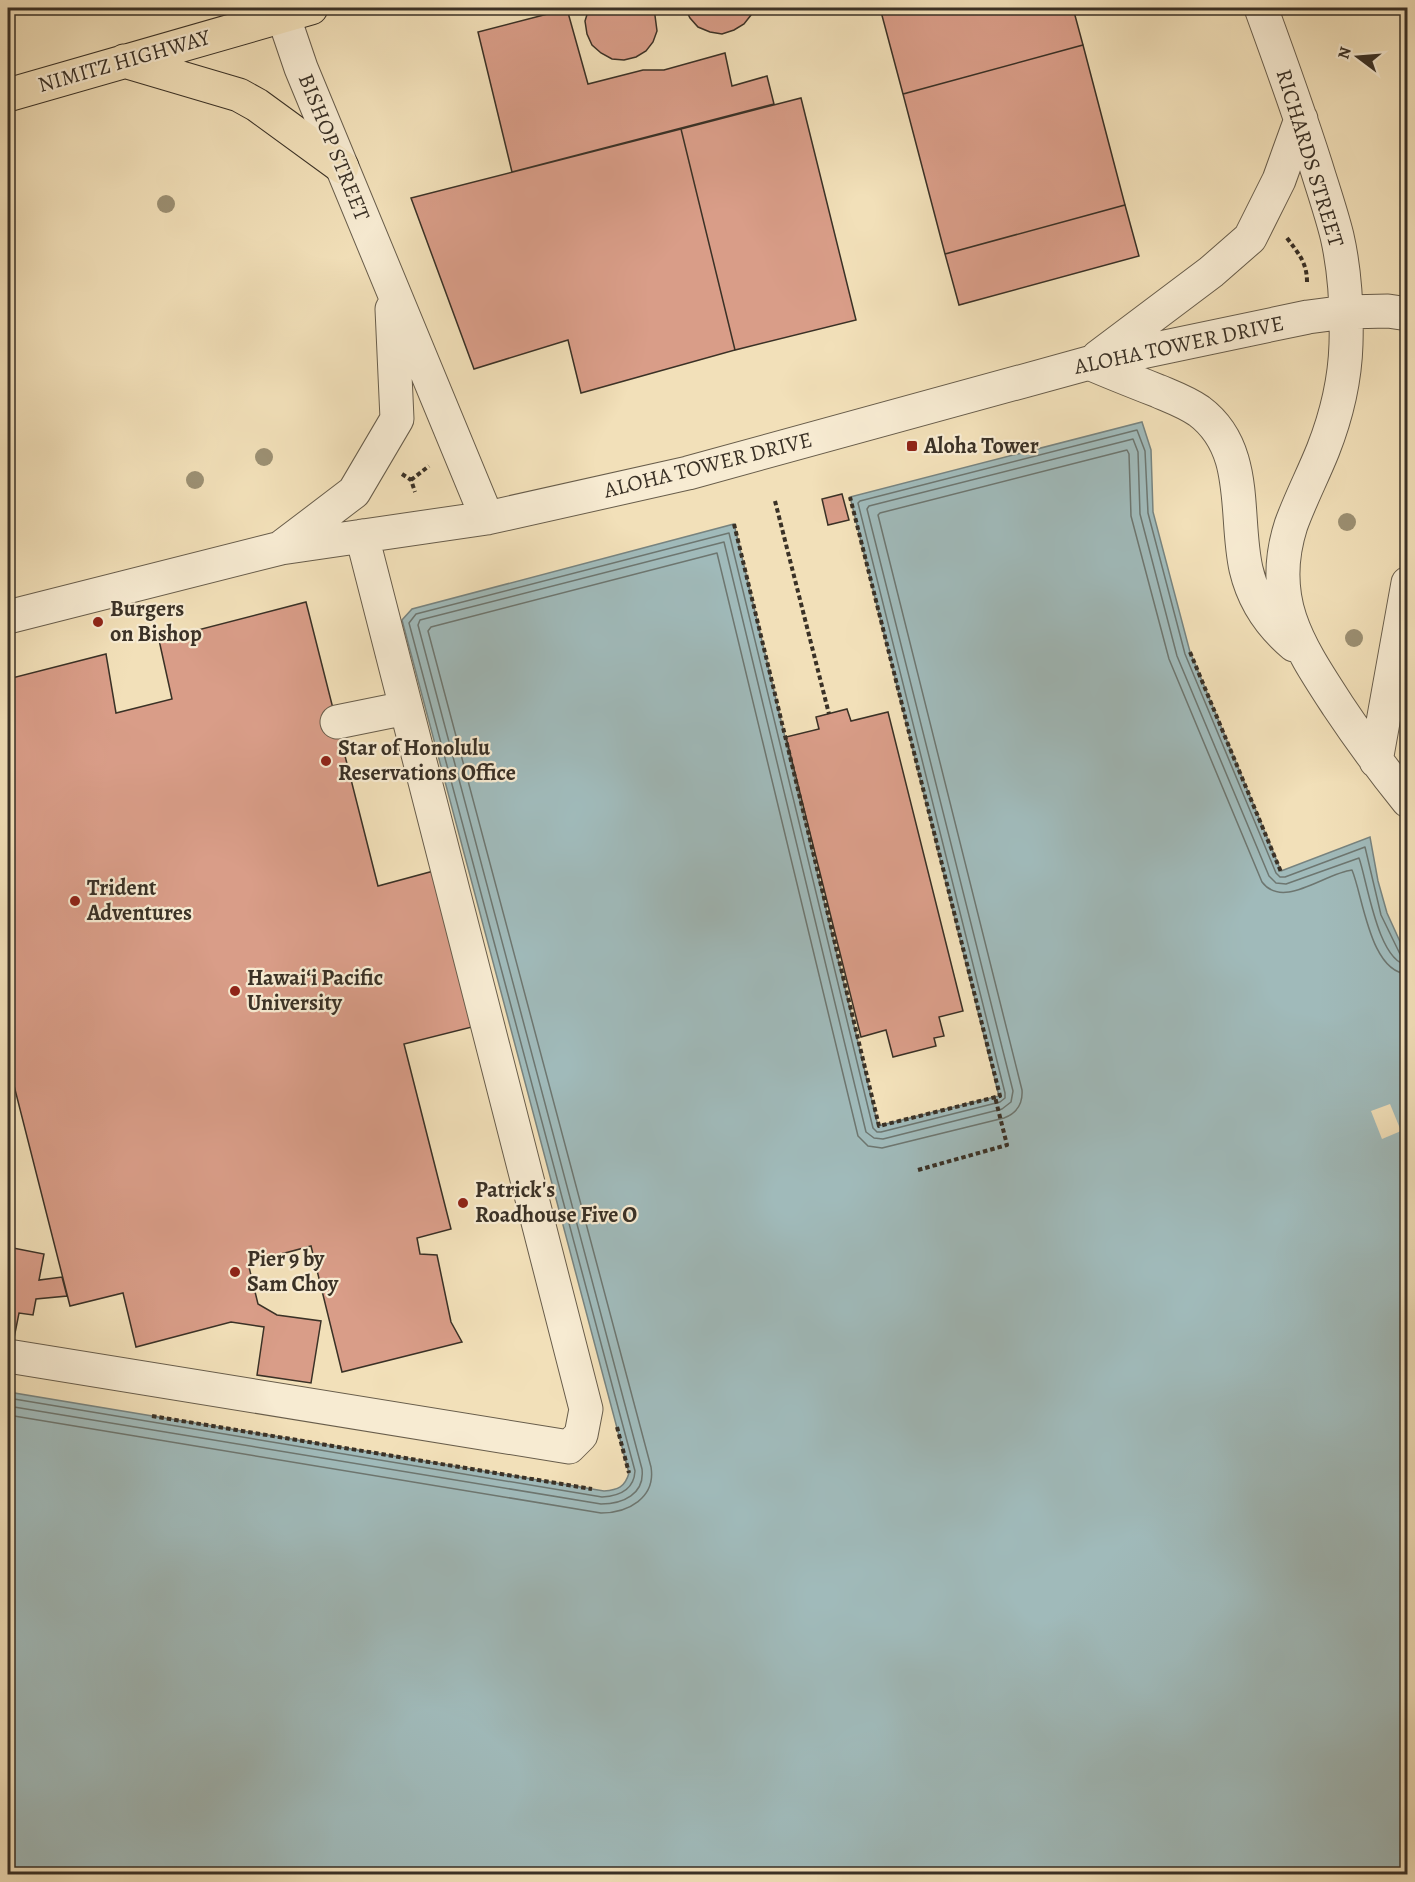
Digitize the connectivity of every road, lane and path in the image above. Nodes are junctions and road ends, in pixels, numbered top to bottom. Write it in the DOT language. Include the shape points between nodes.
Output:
graph roads {
  1 [pos="1261,8"];
  2 [pos="291,10"];
  3 [pos="124,61"];
  4 [pos="8,95"];
  5 [pos="1301,119"];
  6 [pos="342,167"];
  7 [pos="1283,233"];
  8 [pos="1307,282"];
  9 [pos="391,286"];
  10 [pos="1346,312"];
  11 [pos="1407,314"];
  12 [pos="1089,363"];
  13 [pos="430,465"];
  14 [pos="396,470"];
  15 [pos="411,480"];
  16 [pos="415,492"];
  17 [pos="850,497"];
  18 [pos="775,501"];
  19 [pos="487,518"];
  20 [pos="734,524"];
  21 [pos="362,536"];
  22 [pos="281,548"];
  23 [pos="1407,583"];
  24 [pos="8,617"];
  25 [pos="1190,652"];
  26 [pos="1305,656"];
  27 [pos="406,708"];
  28 [pos="829,714"];
  29 [pos="337,722"];
  30 [pos="1376,761"];
  31 [pos="1407,801"];
  32 [pos="1281,872"];
  33 [pos="994,1097"];
  34 [pos="918,1170"];
  35 [pos="8,1356"];
  36 [pos="148,1415"];
  37 [pos="592,1489"];
  1 -- 5 [label="street, RICHARDS STREET"];
  2 -- 3 [label="main road, NIMITZ HIGHWAY"];
  2 -- 6 [label="street, BISHOP STREET" via="301,68"];
  3 -- 4 [label="main road, NIMITZ HIGHWAY"];
  3 -- 6 [label="main road" via="239,95"];
  5 -- 10 [label="street, RICHARDS STREET" via="1337,236"];
  5 -- 12 [label="street" via="1279,180 1250,238"];
  6 -- 9 [label="street, BISHOP STREET"];
  7 -- 8 [label="path" via="1303,260"];
  9 -- 19 [label="street, BISHOP STREET"];
  9 -- 22 [label="street, BISHOP STREET" via="397,419 354,492"];
  10 -- 11 [label="street, ALOHA TOWER DRIVE"];
  10 -- 12 [label="street, ALOHA TOWER DRIVE"];
  10 -- 26 [label="street, RICHARDS STREET" via="1346,352 1336,409 1292,524 1283,566 1287,610"];
  12 -- 19 [label="street, ALOHA TOWER DRIVE" via="688,473"];
  12 -- 26 [label="street" via="1184,402 1214,425 1236,469 1242,548 1253,592 1276,628"];
  13 -- 15 [label="path"];
  14 -- 15 [label="path"];
  15 -- 16 [label="path"];
  17 -- 33 [label="path" via="1000,1096"];
  18 -- 28 [label="path"];
  19 -- 21 [label="street, ALOHA TOWER DRIVE"];
  20 -- 33 [label="path" via="879,1126"];
  21 -- 22 [label="street, ALOHA TOWER DRIVE"];
  21 -- 27 [label="street"];
  22 -- 24 [label="street, ALOHA TOWER DRIVE"];
  23 -- 30 [label="street"];
  25 -- 32 [label="path"];
  26 -- 30 [label="street"];
  27 -- 29 [label="street"];
  27 -- 35 [label="street" via="586,1409 581,1435 569,1447"];
  30 -- 31 [label="street"];
  33 -- 34 [label="path" via="1007,1145"];
  36 -- 37 [label="path"];
}
